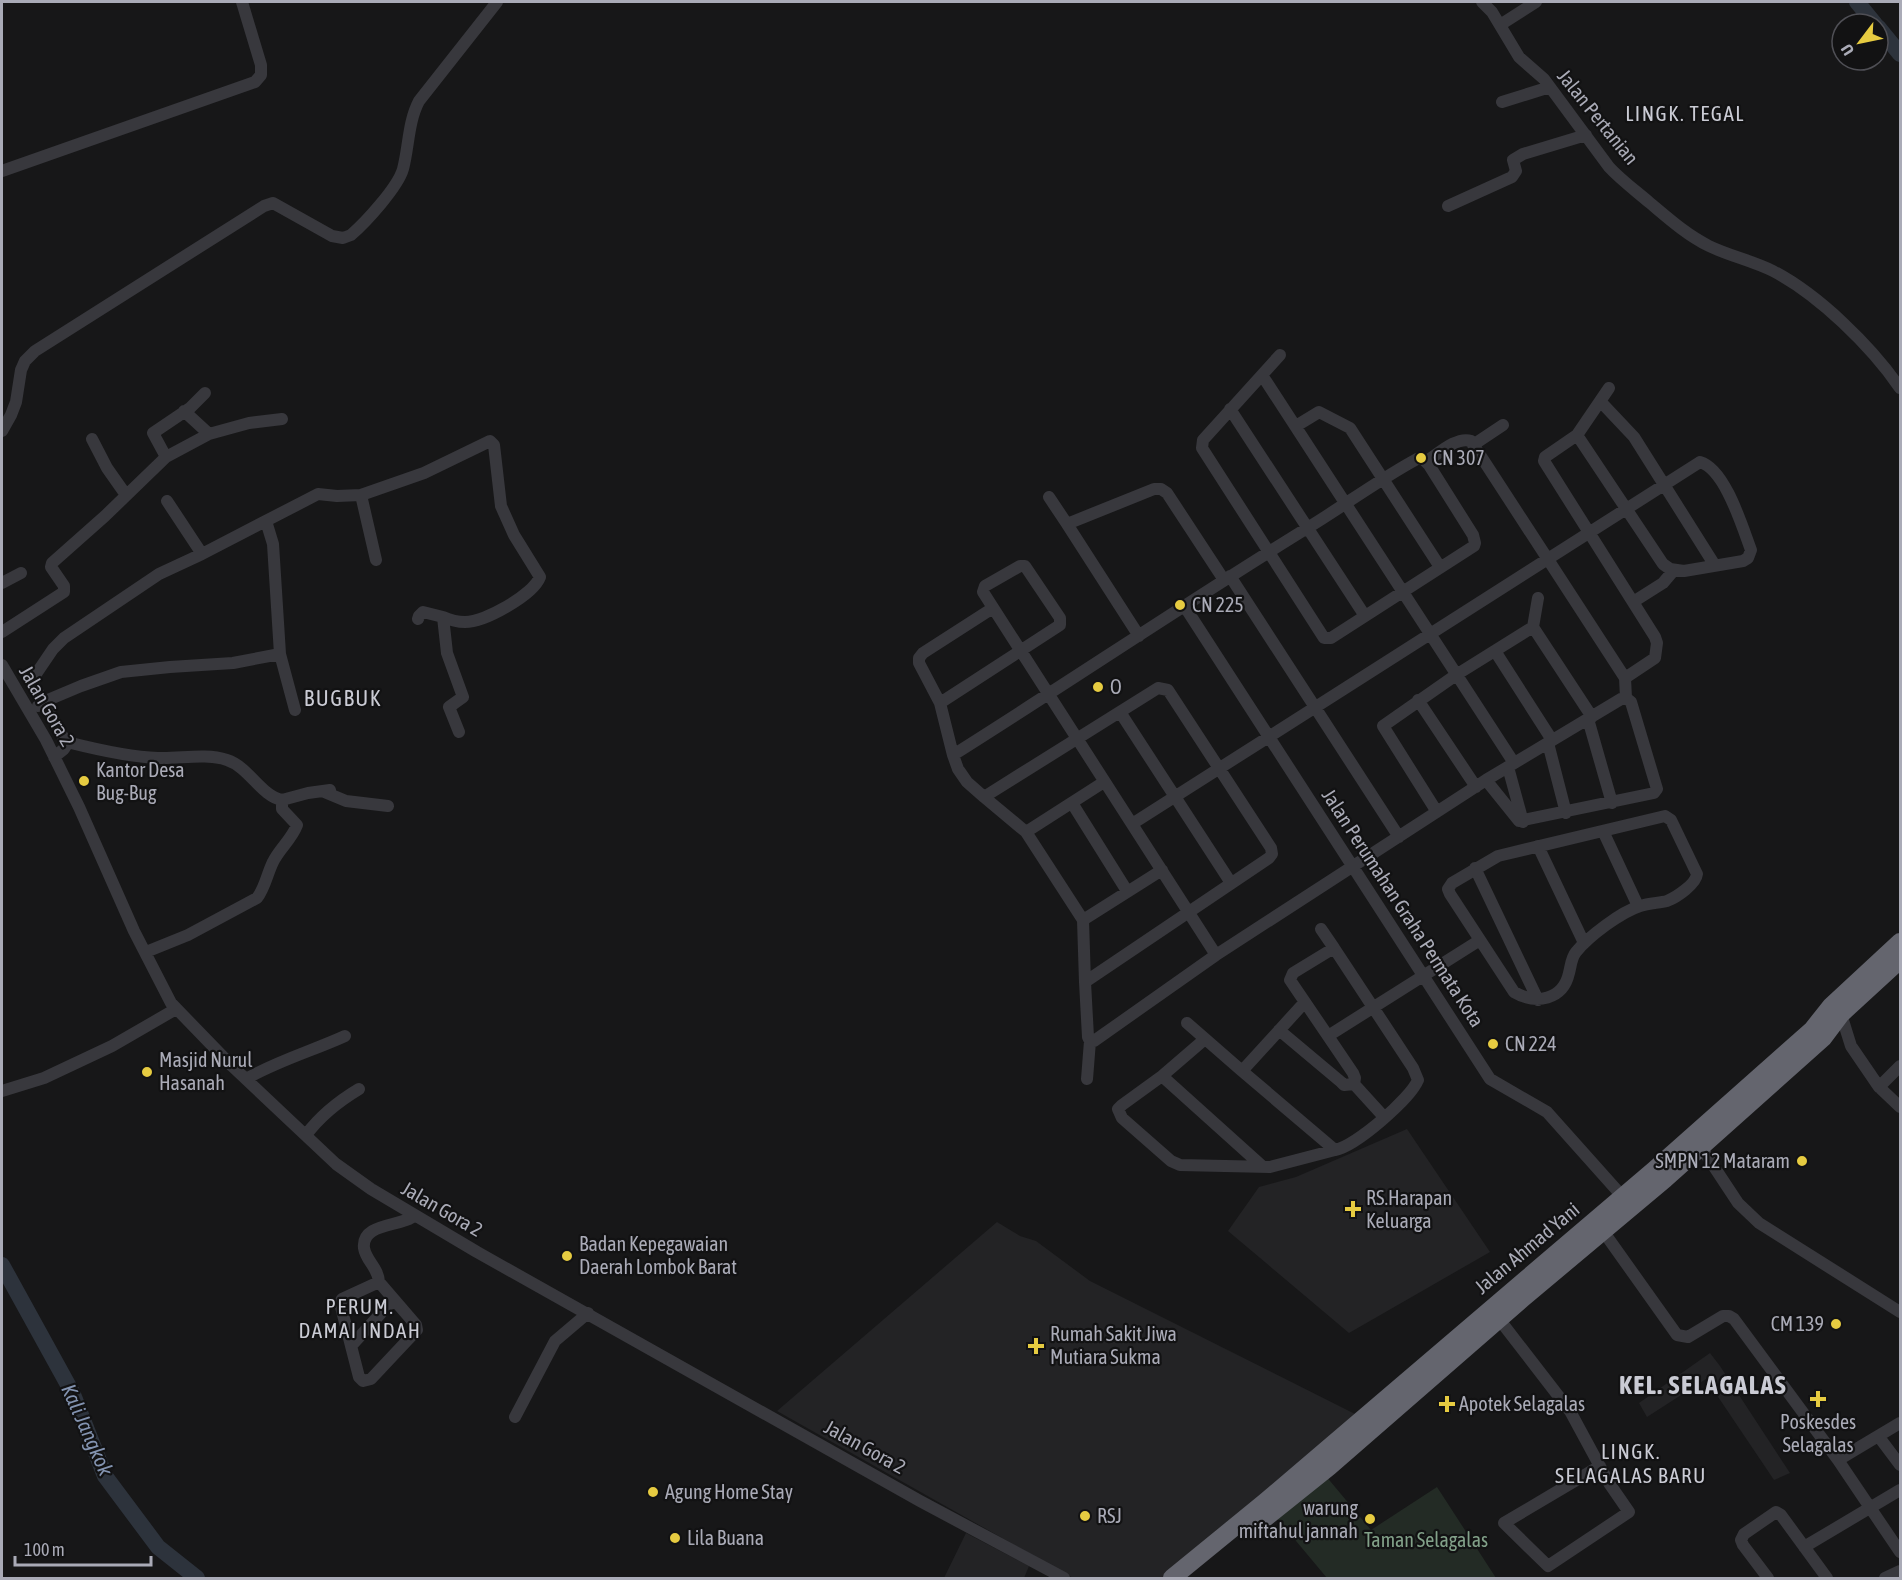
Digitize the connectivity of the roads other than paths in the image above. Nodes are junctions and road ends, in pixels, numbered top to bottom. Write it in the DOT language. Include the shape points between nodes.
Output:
graph roads {
  1 [pos="242,2"];
  2 [pos="497,2"];
  3 [pos="1482,2"];
  4 [pos="1536,2"];
  5 [pos="1500,25"];
  6 [pos="1550,87"];
  7 [pos="1502,102"];
  8 [pos="1586,135"];
  9 [pos="2,171"];
  10 [pos="1448,206"];
  11 [pos="1280,355"];
  12 [pos="1262,375"];
  13 [pos="1609,388"];
  14 [pos="1900,388"];
  15 [pos="205,393"];
  16 [pos="1600,401"];
  17 [pos="1230,409"];
  18 [pos="184,411"];
  19 [pos="282,419"];
  20 [pos="1503,425"];
  21 [pos="1296,426"];
  22 [pos="2,431"];
  23 [pos="209,434"];
  24 [pos="1577,435"];
  25 [pos="92,439"];
  26 [pos="1473,445"];
  27 [pos="166,458"];
  28 [pos="1427,461"];
  29 [pos="1384,480"];
  30 [pos="1664,484"];
  31 [pos="126,495"];
  32 [pos="362,495"];
  33 [pos="1049,497"];
  34 [pos="167,501"];
  35 [pos="1346,504"];
  36 [pos="1626,509"];
  37 [pos="266,521"];
  38 [pos="1067,524"];
  39 [pos="1307,528"];
  40 [pos="1588,532"];
  41 [pos="1269,552"];
  42 [pos="202,554"];
  43 [pos="1547,559"];
  44 [pos="376,560"];
  45 [pos="1714,564"];
  46 [pos="1440,567"];
  47 [pos="1674,570"];
  48 [pos="21,573"];
  49 [pos="1227,578"];
  50 [pos="2,583"];
  51 [pos="1402,591"];
  52 [pos="1538,598"];
  53 [pos="1634,602"];
  54 [pos="1185,607"];
  55 [pos="993,608"];
  56 [pos="1365,616"];
  57 [pos="442,617"];
  58 [pos="418,619"];
  59 [pos="1533,627"];
  60 [pos="2,632"];
  61 [pos="1430,633"];
  62 [pos="1139,636"];
  63 [pos="1020,650"];
  64 [pos="1495,651"];
  65 [pos="280,654"];
  66 [pos="2,665"];
  67 [pos="1456,675"];
  68 [pos="1625,678"];
  69 [pos="1048,695"];
  70 [pos="1626,698"];
  71 [pos="1418,700"];
  72 [pos="43,702"];
  73 [pos="940,703"];
  74 [pos="1316,709"];
  75 [pos="295,710"];
  76 [pos="30,711"];
  77 [pos="1120,712"];
  78 [pos="1590,718"];
  79 [pos="459,732"];
  80 [pos="1270,737"];
  81 [pos="1077,739"];
  82 [pos="1550,742"];
  83 [pos="67,744"];
  84 [pos="953,755"];
  85 [pos="54,757"];
  86 [pos="1511,765"];
  87 [pos="1219,769"];
  88 [pos="1104,782"];
  89 [pos="1481,784"];
  90 [pos="322,790"];
  91 [pos="336,790"];
  92 [pos="984,797"];
  93 [pos="1175,797"];
  94 [pos="282,800"];
  95 [pos="1612,802"];
  96 [pos="1072,803"];
  97 [pos="388,806"];
  98 [pos="1437,812"];
  99 [pos="1566,813"];
  100 [pos="1523,822"];
  101 [pos="1132,824"];
  102 [pos="1603,831"];
  103 [pos="1026,832"];
  104 [pos="1399,837"];
  105 [pos="1538,846"];
  106 [pos="1353,867"];
  107 [pos="1475,868"];
  108 [pos="1161,870"];
  109 [pos="1232,883"];
  110 [pos="1126,891"];
  111 [pos="1638,906"];
  112 [pos="1189,912"];
  113 [pos="1083,920"];
  114 [pos="1321,929"];
  115 [pos="1480,940"];
  116 [pos="1900,942"];
  117 [pos="1584,943"];
  118 [pos="1334,948"];
  119 [pos="146,952"];
  120 [pos="1216,955"];
  121 [pos="1900,960"];
  122 [pos="1423,975"];
  123 [pos="1085,982"];
  124 [pos="1539,1000"];
  125 [pos="1304,1003"];
  126 [pos="1372,1007"];
  127 [pos="176,1009"];
  128 [pos="1836,1013"];
  129 [pos="1187,1023"];
  130 [pos="1279,1030"];
  131 [pos="1817,1034"];
  132 [pos="345,1036"];
  133 [pos="1329,1036"];
  134 [pos="1205,1040"];
  135 [pos="1090,1041"];
  136 [pos="1900,1066"];
  137 [pos="1242,1071"];
  138 [pos="1162,1076"];
  139 [pos="246,1079"];
  140 [pos="1087,1079"];
  141 [pos="1354,1084"];
  142 [pos="1879,1087"];
  143 [pos="359,1089"];
  144 [pos="4,1090"];
  145 [pos="1899,1105"];
  146 [pos="1384,1117"];
  147 [pos="306,1135"];
  148 [pos="1701,1148"];
  149 [pos="1335,1150"];
  150 [pos="1262,1166"];
  151 [pos="1660,1174"];
  152 [pos="1622,1196"];
  153 [pos="415,1215"];
  154 [pos="1603,1231"];
  155 [pos="379,1282"];
  156 [pos="393,1300"];
  157 [pos="1508,1304"];
  158 [pos="1900,1312"];
  159 [pos="588,1313"];
  160 [pos="352,1345"];
  161 [pos="515,1417"];
  162 [pos="1900,1423"];
  163 [pos="1879,1437"];
  164 [pos="1838,1460"];
  165 [pos="1900,1465"];
  166 [pos="1600,1466"];
  167 [pos="1900,1490"];
  168 [pos="1870,1508"];
  169 [pos="1804,1547"];
  170 [pos="1900,1552"];
  171 [pos="1900,1571"];
  172 [pos="1064,1578"];
  173 [pos="1173,1578"];
  174 [pos="1190,1578"];
  175 [pos="1768,1578"];
  176 [pos="1827,1578"];
  177 [pos="1885,1578"];
  1 -- 9 [label="street" via="261,65 261,75 255,82"];
  2 -- 22 [label="street" via="419,101 398,182 360,228 343,238 332,236 273,203 264,206 35,351 21,370 14,408"];
  3 -- 5 [label="street, Jalan Pertanian"];
  4 -- 5 [label="street"];
  5 -- 6 [label="street, Jalan Pertanian" via="1519,57"];
  6 -- 7 [label="street"];
  6 -- 8 [label="street, Jalan Pertanian"];
  8 -- 10 [label="street" via="1523,154 1513,160 1516,171 1512,177"];
  8 -- 14 [label="street, Jalan Pertanian" via="1615,173 1683,230 1710,246 1766,267 1829,311 1872,353"];
  11 -- 12 [label="street"];
  12 -- 17 [label="street"];
  12 -- 21 [label="street"];
  13 -- 16 [label="street"];
  15 -- 18 [label="street"];
  16 -- 24 [label="street"];
  16 -- 30 [label="street" via="1628,429"];
  17 -- 39 [label="street"];
  17 -- 41 [label="street" via="1203,440 1202,447"];
  18 -- 23 [label="street"];
  18 -- 27 [label="street" via="153,433"];
  19 -- 23 [label="street"];
  20 -- 26 [label="street"];
  21 -- 29 [label="street" via="1319,412 1346,425"];
  21 -- 35 [label="street"];
  23 -- 27 [label="street"];
  24 -- 36 [label="street"];
  24 -- 40 [label="street" via="1544,461"];
  25 -- 31 [label="street"];
  26 -- 28 [label="street" via="1462,440"];
  26 -- 43 [label="street"];
  27 -- 31 [label="street"];
  28 -- 29 [label="street" via="1417,459"];
  28 -- 46 [label="street" via="1475,539 1474,546"];
  29 -- 35 [label="street"];
  29 -- 46 [label="street"];
  30 -- 36 [label="street"];
  30 -- 45 [label="street"];
  30 -- 45 [label="street" via="1703,462 1731,495 1750,555 1743,561"];
  31 -- 60 [label="street" via="51,564 64,592"];
  32 -- 37 [label="street" via="318,494"];
  32 -- 44 [label="street"];
  32 -- 57 [label="street" via="424,473 492,442 501,507 539,580 513,603 489,616 463,622"];
  33 -- 38 [label="street"];
  34 -- 42 [label="street"];
  35 -- 39 [label="street"];
  35 -- 51 [label="street"];
  36 -- 40 [label="street"];
  36 -- 47 [label="street" via="1662,564"];
  37 -- 42 [label="street"];
  37 -- 65 [label="street" via="273,544"];
  38 -- 49 [label="street" via="1161,489"];
  38 -- 62 [label="street"];
  39 -- 41 [label="street"];
  39 -- 56 [label="street"];
  40 -- 43 [label="street"];
  40 -- 53 [label="street"];
  41 -- 49 [label="street"];
  41 -- 56 [label="street" via="1324,638"];
  42 -- 72 [label="street" via="159,574 57,644 34,677"];
  43 -- 61 [label="street"];
  43 -- 68 [label="street"];
  45 -- 47 [label="street"];
  46 -- 51 [label="street"];
  47 -- 53 [label="street" via="1663,583"];
  48 -- 50 [label="street"];
  49 -- 54 [label="street"];
  49 -- 74 [label="street"];
  51 -- 56 [label="street"];
  51 -- 61 [label="street"];
  52 -- 59 [label="street"];
  53 -- 68 [label="street" via="1655,637 1656,654 1652,662"];
  54 -- 62 [label="street"];
  54 -- 80 [label="street, Jalan Perumahan Graha Permata Kota"];
  55 -- 63 [label="street"];
  55 -- 63 [label="street" via="984,587 1025,566 1061,623"];
  55 -- 73 [label="street" via="919,658"];
  57 -- 58 [label="street" via="423,612"];
  57 -- 79 [label="street" via="447,653 463,694 449,707"];
  59 -- 64 [label="street"];
  59 -- 78 [label="street"];
  61 -- 67 [label="street"];
  61 -- 74 [label="street"];
  62 -- 69 [label="street"];
  63 -- 69 [label="street"];
  63 -- 73 [label="street"];
  64 -- 67 [label="street"];
  64 -- 82 [label="street"];
  65 -- 72 [label="street" via="233,663 131,670"];
  65 -- 75 [label="street"];
  66 -- 76 [label="street, Jalan Gora 2"];
  67 -- 71 [label="street"];
  67 -- 86 [label="street"];
  68 -- 70 [label="street"];
  69 -- 81 [label="street"];
  69 -- 84 [label="street"];
  70 -- 78 [label="street"];
  70 -- 95 [label="street" via="1631,702 1657,789 1654,793"];
  71 -- 89 [label="street"];
  71 -- 98 [label="street" via="1383,726"];
  72 -- 76 [label="street"];
  72 -- 83 [label="street"];
  73 -- 84 [label="street"];
  74 -- 80 [label="street"];
  74 -- 104 [label="street"];
  76 -- 85 [label="street, Jalan Gora 2"];
  77 -- 81 [label="street"];
  77 -- 87 [label="street" via="1158,688 1165,688"];
  77 -- 93 [label="street"];
  78 -- 82 [label="street"];
  78 -- 95 [label="street"];
  80 -- 87 [label="street"];
  80 -- 106 [label="street, Jalan Perumahan Graha Permata Kota"];
  81 -- 88 [label="street"];
  81 -- 92 [label="street"];
  82 -- 86 [label="street"];
  82 -- 99 [label="street"];
  83 -- 85 [label="street"];
  83 -- 94 [label="street" via="152,758 222,759 239,765 270,795"];
  84 -- 92 [label="street" via="967,782"];
  85 -- 119 [label="street, Jalan Gora 2"];
  86 -- 89 [label="street"];
  86 -- 100 [label="street"];
  87 -- 93 [label="street"];
  87 -- 109 [label="street" via="1272,854"];
  88 -- 96 [label="street"];
  88 -- 101 [label="street"];
  89 -- 98 [label="street"];
  89 -- 100 [label="street" via="1514,818"];
  90 -- 91 [label="street"];
  90 -- 94 [label="street"];
  90 -- 97 [label="street" via="346,801"];
  92 -- 103 [label="street"];
  93 -- 101 [label="street"];
  93 -- 109 [label="street"];
  94 -- 119 [label="street" via="282,809 297,825 257,898 188,935"];
  95 -- 99 [label="street"];
  96 -- 103 [label="street"];
  96 -- 110 [label="street"];
  98 -- 104 [label="street"];
  99 -- 100 [label="street"];
  101 -- 108 [label="street"];
  102 -- 105 [label="street"];
  102 -- 111 [label="street"];
  102 -- 111 [label="street" via="1669,817 1697,874 1695,881 1668,900"];
  103 -- 113 [label="street"];
  104 -- 106 [label="street"];
  105 -- 107 [label="street" via="1498,856"];
  105 -- 117 [label="street"];
  106 -- 120 [label="street"];
  106 -- 122 [label="street, Jalan Perumahan Graha Permata Kota"];
  107 -- 115 [label="street" via="1448,890"];
  107 -- 124 [label="street"];
  108 -- 110 [label="street"];
  108 -- 112 [label="street"];
  109 -- 112 [label="street"];
  110 -- 113 [label="street"];
  111 -- 117 [label="street"];
  112 -- 120 [label="street"];
  112 -- 123 [label="street"];
  113 -- 123 [label="street"];
  114 -- 118 [label="street"];
  115 -- 122 [label="street"];
  115 -- 124 [label="street" via="1511,989"];
  116 -- 128 [label="highway, Jalan Ahmad Yani"];
  117 -- 124 [label="street" via="1574,954 1565,984 1551,997"];
  118 -- 125 [label="street" via="1290,977"];
  118 -- 126 [label="street"];
  119 -- 127 [label="street, Jalan Gora 2" via="163,991"];
  120 -- 135 [label="street"];
  121 -- 128 [label="highway"];
  122 -- 126 [label="street"];
  122 -- 152 [label="street, Jalan Perumahan Graha Permata Kota" via="1493,1083 1542,1108 1556,1120"];
  123 -- 135 [label="street"];
  125 -- 130 [label="street"];
  125 -- 133 [label="street"];
  126 -- 133 [label="street"];
  126 -- 146 [label="street" via="1418,1080"];
  127 -- 139 [label="street, Jalan Gora 2"];
  127 -- 144 [label="street" via="59,1071"];
  128 -- 131 [label="highway, Jalan Ahmad Yani"];
  128 -- 142 [label="street" via="1851,1046"];
  129 -- 134 [label="street"];
  130 -- 137 [label="street"];
  130 -- 141 [label="street" via="1341,1082"];
  131 -- 148 [label="highway"];
  131 -- 151 [label="highway, Jalan Ahmad Yani"];
  132 -- 139 [label="street"];
  133 -- 141 [label="street" via="1353,1073"];
  134 -- 137 [label="street"];
  134 -- 138 [label="street"];
  135 -- 140 [label="street"];
  136 -- 142 [label="street"];
  137 -- 149 [label="street"];
  138 -- 150 [label="street"];
  138 -- 150 [label="street" via="1122,1105 1122,1118 1180,1165"];
  139 -- 147 [label="street, Jalan Gora 2"];
  141 -- 146 [label="street"];
  142 -- 145 [label="street"];
  143 -- 147 [label="street" via="336,1104"];
  146 -- 149 [label="street" via="1359,1139"];
  147 -- 153 [label="street, Jalan Gora 2" via="344,1171"];
  148 -- 151 [label="highway"];
  148 -- 158 [label="street" via="1738,1203 1759,1223"];
  149 -- 150 [label="street"];
  151 -- 152 [label="highway, Jalan Ahmad Yani"];
  151 -- 154 [label="highway"];
  152 -- 157 [label="highway, Jalan Ahmad Yani"];
  153 -- 155 [label="street" via="408,1221 381,1226 366,1239 365,1252"];
  153 -- 159 [label="street, Jalan Gora 2"];
  154 -- 157 [label="highway"];
  154 -- 164 [label="street" via="1677,1335 1688,1337 1724,1316 1733,1318"];
  155 -- 156 [label="street"];
  155 -- 160 [label="street" via="340,1303"];
  156 -- 160 [label="street"];
  156 -- 160 [label="street" via="418,1329 415,1335 368,1380 361,1380"];
  157 -- 166 [label="street"];
  157 -- 173 [label="highway, Jalan Ahmad Yani"];
  157 -- 174 [label="highway" via="1329,1467"];
  159 -- 161 [label="street" via="556,1339"];
  159 -- 172 [label="street, Jalan Gora 2"];
  162 -- 163 [label="street"];
  163 -- 164 [label="street"];
  163 -- 165 [label="street"];
  164 -- 168 [label="street"];
  166 -- 166 [label="street" via="1504,1523 1548,1566 1629,1512"];
  167 -- 168 [label="street"];
  168 -- 169 [label="street"];
  168 -- 170 [label="street"];
  169 -- 175 [label="street" via="1777,1512 1744,1534 1742,1543"];
  169 -- 176 [label="street"];
  171 -- 177 [label="street"];
}
